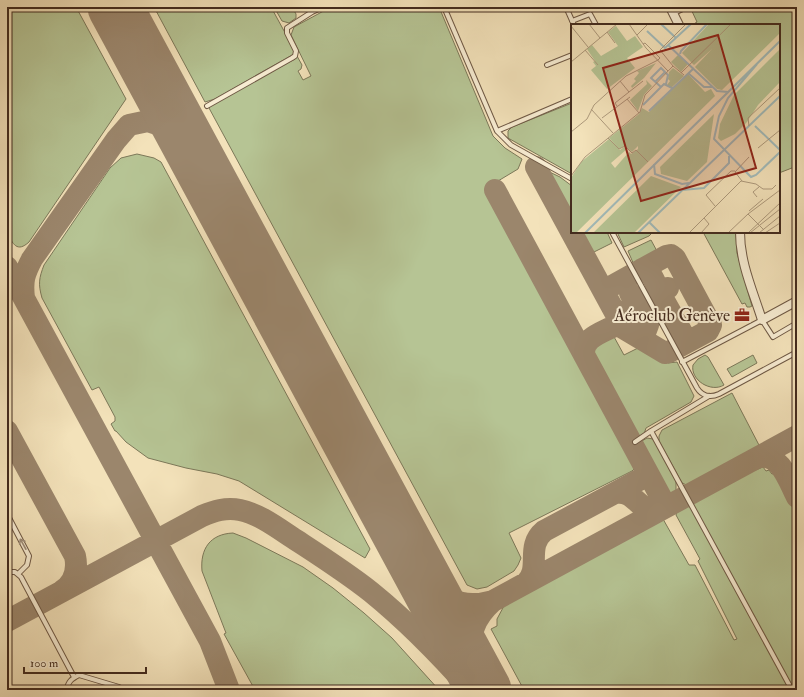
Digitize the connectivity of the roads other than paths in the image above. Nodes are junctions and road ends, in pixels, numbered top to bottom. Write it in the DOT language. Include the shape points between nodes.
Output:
graph roads {
  1 [pos="323,7"];
  2 [pos="444,7"];
  3 [pos="566,7"];
  4 [pos="687,7"];
  5 [pos="672,10"];
  6 [pos="573,23"];
  7 [pos="595,24"];
  8 [pos="679,24"];
  9 [pos="571,55"];
  10 [pos="547,65"];
  11 [pos="571,99"];
  12 [pos="207,106"];
  13 [pos="497,131"];
  14 [pos="571,178"];
  15 [pos="613,233"];
  16 [pos="740,233"];
  17 [pos="797,301"];
  18 [pos="762,320"];
  19 [pos="797,323"];
  20 [pos="797,352"];
  21 [pos="682,362"];
  22 [pos="710,396"];
  23 [pos="651,431"];
  24 [pos="635,442"];
  25 [pos="7,514"];
  26 [pos="7,572"];
  27 [pos="18,574"];
  28 [pos="74,678"];
  29 [pos="66,690"];
  30 [pos="124,690"];
  31 [pos="792,690"];
  1 -- 12 [label="lane" via="287,28 296,51 292,58"];
  2 -- 13 [label="lane"];
  3 -- 6 [label="lane"];
  4 -- 5 [label="lane"];
  5 -- 8 [label="street"];
  6 -- 7 [label="lane" via="590,14"];
  9 -- 10 [label="lane"];
  11 -- 13 [label="lane"];
  13 -- 14 [label="lane" via="511,145"];
  15 -- 21 [label="lane"];
  16 -- 18 [label="street" via="744,262"];
  17 -- 18 [label="street"];
  18 -- 19 [label="lane" via="773,337"];
  18 -- 21 [label="lane"];
  20 -- 22 [label="lane" via="719,394"];
  21 -- 22 [label="lane" via="699,392"];
  22 -- 23 [label="lane"];
  23 -- 24 [label="lane"];
  23 -- 31 [label="lane"];
  27 -- 25 [label="lane, one-way" via="26,565 29,556"];
  26 -- 27 [label="lane"];
  27 -- 28 [label="lane"];
  28 -- 29 [label="lane" via="68,682"];
  28 -- 30 [label="lane" via="82,675"];
}
